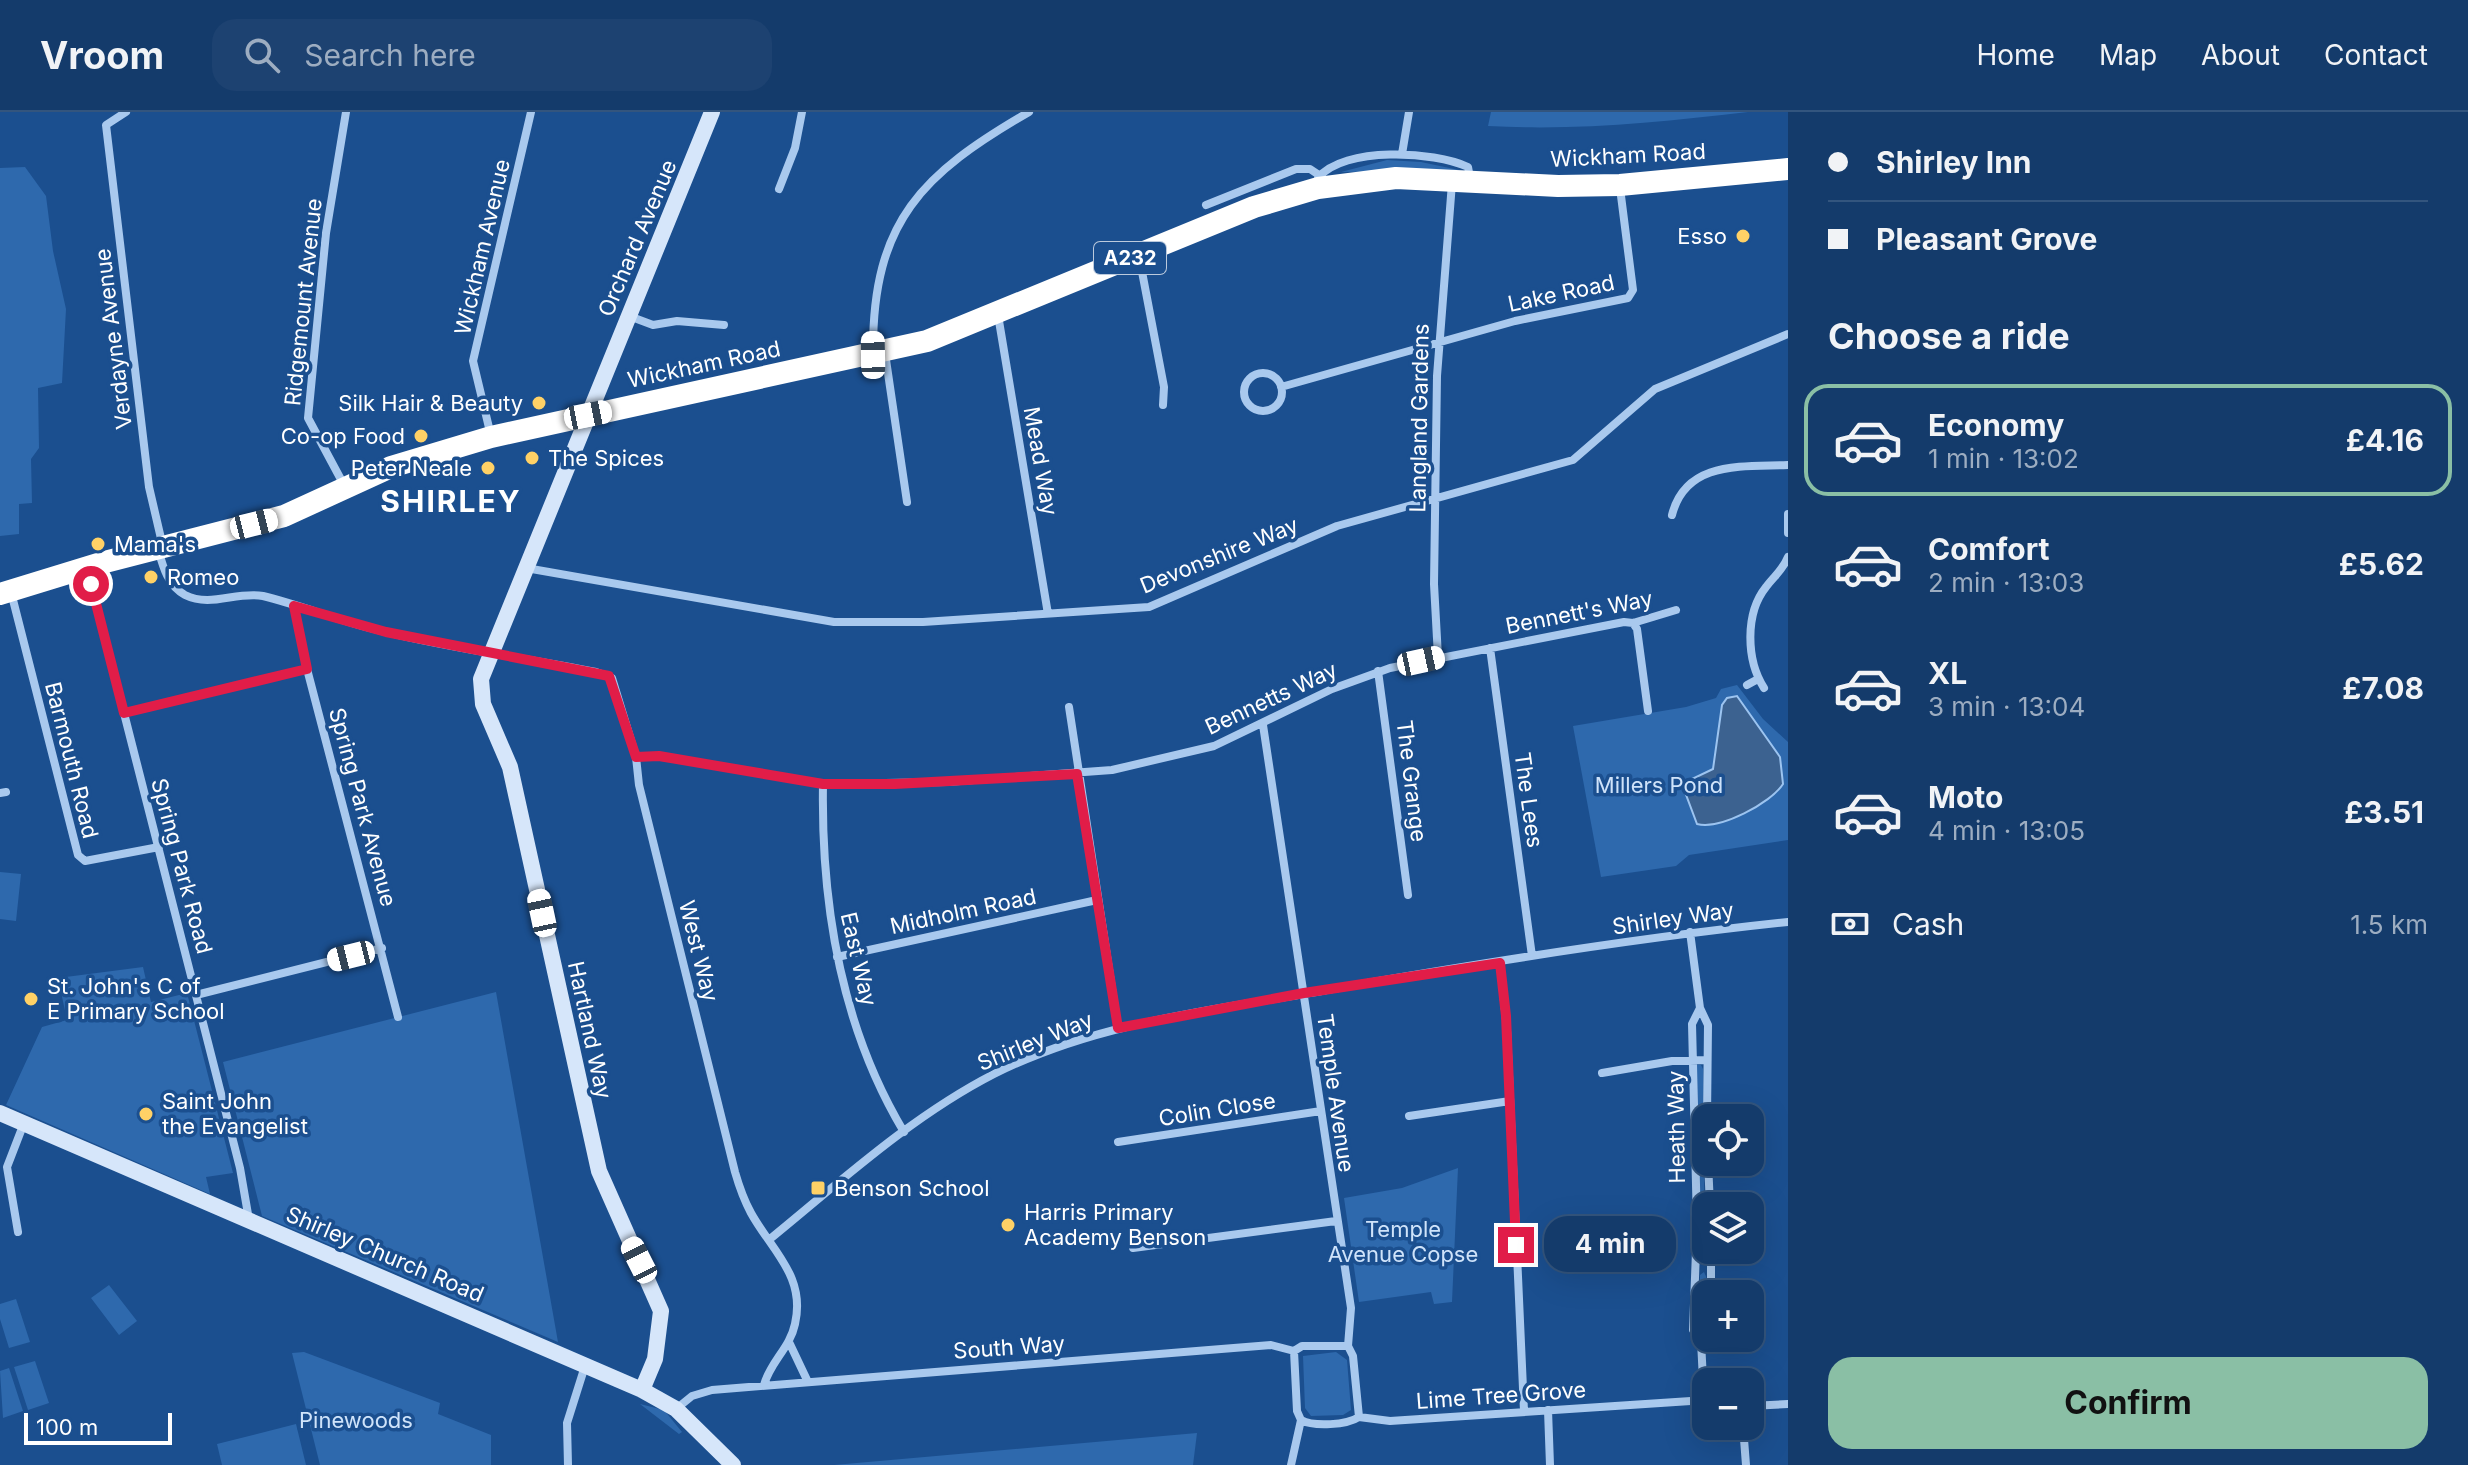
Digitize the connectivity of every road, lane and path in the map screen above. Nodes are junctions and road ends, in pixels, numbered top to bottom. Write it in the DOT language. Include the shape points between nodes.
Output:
graph roads {
  1 [pos="126,112"];
  2 [pos="346,112"];
  3 [pos="531,112"];
  4 [pos="712,112"];
  5 [pos="802,112"];
  6 [pos="1029,112"];
  7 [pos="1409,112"];
  8 [pos="1402,154"];
  9 [pos="1788,169"];
  10 [pos="1461,180"];
  11 [pos="1319,182"];
  12 [pos="1620,185"];
  13 [pos="779,189"];
  14 [pos="1206,205"];
  15 [pos="1139,255"];
  16 [pos="997,313"];
  17 [pos="629,316"];
  18 [pos="724,325"];
  19 [pos="1788,334"];
  20 [pos="1438,344"];
  21 [pos="879,353"];
  22 [pos="600,380"];
  23 [pos="1281,387"];
  24 [pos="1163,405"];
  25 [pos="626,407"];
  26 [pos="588,415"];
  27 [pos="545,424"];
  28 [pos="491,437"];
  29 [pos="575,451"];
  30 [pos="1788,465"];
  31 [pos="345,488"];
  32 [pos="1434,498"];
  33 [pos="907,502"];
  34 [pos="1788,514"];
  35 [pos="1672,515"];
  36 [pos="1788,533"];
  37 [pos="160,548"];
  38 [pos="1788,557"];
  39 [pos="87,567"];
  40 [pos="525,568"];
  41 [pos="5,592"];
  42 [pos="294,606"];
  43 [pos="1676,610"];
  44 [pos="1048,614"];
  45 [pos="1633,623"];
  46 [pos="1490,648"];
  47 [pos="490,651"];
  48 [pos="1438,657"];
  49 [pos="307,669"];
  50 [pos="1378,671"];
  51 [pos="1758,679"];
  52 [pos="1747,685"];
  53 [pos="1764,688"];
  54 [pos="1069,707"];
  55 [pos="1648,711"];
  56 [pos="124,713"];
  57 [pos="1263,725"];
  58 [pos="636,757"];
  59 [pos="1077,774"];
  60 [pos="823,784"];
  61 [pos="159,847"];
  62 [pos="1408,895"];
  63 [pos="1097,900"];
  64 [pos="1788,922"];
  65 [pos="1690,932"];
  66 [pos="382,948"];
  67 [pos="1532,956"];
  68 [pos="837,957"];
  69 [pos="1500,963"];
  70 [pos="1304,993"];
  71 [pos="196,995"];
  72 [pos="1700,1008"];
  73 [pos="398,1017"];
  74 [pos="1118,1028"];
  75 [pos="1693,1060"];
  76 [pos="1707,1060"];
  77 [pos="1602,1073"];
  78 [pos="1510,1101"];
  79 [pos="1707,1104"];
  80 [pos="1321,1111"];
  81 [pos="0,1113"];
  82 [pos="1409,1116"];
  83 [pos="24,1123"];
  84 [pos="904,1132"];
  85 [pos="1118,1142"];
  86 [pos="249,1220"];
  87 [pos="1336,1221"];
  88 [pos="18,1232"];
  89 [pos="770,1239"];
  90 [pos="1133,1248"];
  91 [pos="1697,1267"];
  92 [pos="1711,1267"];
  93 [pos="1696,1280"];
  94 [pos="1711,1280"];
  95 [pos="789,1342"];
  96 [pos="1348,1346"];
  97 [pos="1294,1351"];
  98 [pos="585,1366"];
  99 [pos="807,1380"];
  100 [pos="764,1385"];
  101 [pos="642,1390"];
  102 [pos="1692,1401"];
  103 [pos="1788,1404"];
  104 [pos="1764,1405"];
  105 [pos="676,1409"];
  106 [pos="1548,1410"];
  107 [pos="1524,1411"];
  108 [pos="1359,1417"];
  109 [pos="1301,1420"];
  110 [pos="1744,1440"];
  111 [pos="568,1465"];
  112 [pos="733,1465"];
  113 [pos="1291,1465"];
  114 [pos="1550,1465"];
  115 [pos="1746,1465"];
  1 -- 37 [label="street, Verdayne Avenue" via="106,125"];
  2 -- 31 [label="street, Ridgemount Avenue" via="326,233 308,418"];
  3 -- 28 [label="street, Wickham Avenue" via="473,361"];
  4 -- 17 [label="street, Orchard Avenue"];
  5 -- 13 [label="street"];
  6 -- 21 [label="street" via="955,161 901,219 878,274"];
  7 -- 8 [label="street"];
  8 -- 10 [label="street, Wickham Road" via="1455,161 1468,167"];
  8 -- 11 [label="street, Wickham Road" via="1358,160"];
  9 -- 12 [label="highway, Wickham Road / A232"];
  10 -- 11 [label="highway, Wickham Road / A232"];
  10 -- 12 [label="highway, Wickham Road / A232"];
  10 -- 20 [label="street, Langland Gardens"];
  11 -- 14 [label="street, Wickham Road" via="1310,169 1296,169"];
  11 -- 15 [label="highway, Wickham Road / A232"];
  12 -- 20 [label="street, Lake Road" via="1631,296"];
  15 -- 16 [label="highway, Wickham Road / A232"];
  15 -- 24 [label="street"];
  16 -- 21 [label="highway, Wickham Road / A232" via="937,338"];
  16 -- 44 [label="street, Mead Way"];
  17 -- 18 [label="street" via="653,325"];
  17 -- 22 [label="street, Orchard Avenue"];
  19 -- 32 [label="street, Devonshire Way" via="1655,389 1573,460"];
  20 -- 23 [label="street, Lake Road"];
  20 -- 32 [label="street, Langland Gardens"];
  21 -- 25 [label="highway, Wickham Road / A232"];
  21 -- 33 [label="street"];
  22 -- 25 [label="street" via="608,397"];
  22 -- 26 [label="street, Orchard Avenue"];
  23 -- 23 [label="street" via="1278,404 1268,410 1251,407 1244,397 1246,384 1261,374 1273,377"];
  25 -- 26 [label="highway, Wickham Road / A232"];
  26 -- 27 [label="highway, Wickham Road / A232"];
  26 -- 29 [label="street, Hartland Way"];
  27 -- 28 [label="highway, Wickham Road / A232"];
  27 -- 29 [label="street" via="568,433"];
  28 -- 31 [label="highway, Wickham Road / A232" via="400,464"];
  29 -- 40 [label="street, Hartland Way"];
  30 -- 35 [label="street" via="1708,471 1677,501"];
  31 -- 37 [label="highway, Wickham Road / A232" via="284,516"];
  32 -- 44 [label="street, Devonshire Way" via="1337,526 1154,606"];
  32 -- 48 [label="street, Langland Gardens"];
  34 -- 36 [label="street"];
  37 -- 39 [label="highway, Wickham Road / A232"];
  37 -- 42 [label="street, Verdayne Avenue" via="168,579 186,595 209,601 253,595"];
  38 -- 51 [label="street" via="1753,612"];
  39 -- 41 [label="highway, Wickham Road / A232"];
  39 -- 56 [label="street, Spring Park Road"];
  40 -- 44 [label="street, Devonshire Way" via="834,622 888,624"];
  40 -- 47 [label="street, Hartland Way"];
  41 -- 61 [label="street, Barmouth Road" via="78,855 85,861"];
  42 -- 47 [label="street, Verdayne Avenue" via="386,632"];
  42 -- 49 [label="street, Spring Park Avenue"];
  43 -- 45 [label="street, Bennett's Way"];
  45 -- 46 [label="street, Bennett's Way"];
  45 -- 55 [label="street"];
  46 -- 48 [label="street, Bennetts Way"];
  46 -- 67 [label="street, The Lees"];
  47 -- 58 [label="street, West Way" via="609,676"];
  47 -- 101 [label="street, Hartland Way" via="481,679 483,704 510,767 599,1171 661,1311 655,1359"];
  48 -- 50 [label="street, Bennetts Way"];
  49 -- 56 [label="street"];
  49 -- 66 [label="street, Spring Park Avenue"];
  50 -- 57 [label="street, Bennetts Way"];
  50 -- 62 [label="street, The Grange"];
  51 -- 52 [label="street"];
  51 -- 53 [label="street"];
  54 -- 59 [label="street"];
  56 -- 61 [label="street, Spring Park Road"];
  57 -- 59 [label="street, Bennetts Way" via="1165,760"];
  57 -- 70 [label="street, Temple Avenue"];
  58 -- 60 [label="street, Bennetts Way" via="659,756"];
  58 -- 89 [label="street, West Way" via="735,1172 750,1212"];
  59 -- 60 [label="street, Bennetts Way"];
  59 -- 63 [label="street"];
  60 -- 68 [label="street, East Way" via="826,891"];
  61 -- 71 [label="street, Spring Park Road"];
  63 -- 68 [label="street, Midholm Road"];
  63 -- 74 [label="street"];
  64 -- 65 [label="street, Shirley Way"];
  65 -- 67 [label="street, Shirley Way"];
  65 -- 72 [label="street, Heath Way"];
  66 -- 71 [label="street"];
  66 -- 73 [label="street, Spring Park Avenue"];
  67 -- 69 [label="street, Shirley Way"];
  68 -- 84 [label="street, East Way" via="866,1053"];
  69 -- 70 [label="street, Shirley Way"];
  69 -- 78 [label="street"];
  70 -- 74 [label="street, Shirley Way"];
  70 -- 80 [label="street, Temple Avenue"];
  71 -- 86 [label="street, Spring Park Road" via="244,1181"];
  72 -- 75 [label="street, Heath Way" via="1692,1024"];
  72 -- 76 [label="street, Heath Way" via="1708,1025"];
  74 -- 84 [label="street, Shirley Way" via="1003,1070"];
  75 -- 76 [label="street"];
  75 -- 77 [label="street"];
  75 -- 91 [label="street, Heath Way"];
  76 -- 79 [label="street, Heath Way"];
  78 -- 82 [label="street"];
  78 -- 107 [label="street"];
  80 -- 85 [label="street, Colin Close"];
  80 -- 87 [label="street, Temple Avenue"];
  81 -- 83 [label="street, Shirley Church Road"];
  83 -- 86 [label="street, Shirley Church Road"];
  83 -- 88 [label="street" via="7,1167"];
  84 -- 89 [label="street, Shirley Way"];
  86 -- 98 [label="street, Shirley Church Road"];
  87 -- 90 [label="street"];
  87 -- 96 [label="street, Temple Avenue" via="1352,1317"];
  89 -- 95 [label="street, West Way" via="796,1287 797,1316"];
  91 -- 92 [label="street"];
  91 -- 93 [label="street, Heath Way"];
  92 -- 94 [label="street"];
  95 -- 99 [label="street"];
  95 -- 100 [label="street, West Way"];
  96 -- 97 [label="street, South Way" via="1302,1346"];
  96 -- 108 [label="street, Temple Avenue"];
  97 -- 99 [label="street, South Way" via="1271,1345"];
  97 -- 109 [label="street"];
  98 -- 101 [label="street, Shirley Church Road"];
  98 -- 111 [label="street" via="567,1423"];
  99 -- 100 [label="street, South Way"];
  100 -- 105 [label="street, South Way" via="704,1391"];
  101 -- 105 [label="street, Shirley Church Road"];
  102 -- 106 [label="street, Lime Tree Grove"];
  103 -- 104 [label="street"];
  105 -- 112 [label="street, Shirley Church Road"];
  106 -- 107 [label="street, Lime Tree Grove"];
  106 -- 114 [label="street"];
  107 -- 108 [label="street, Lime Tree Grove" via="1390,1421"];
  108 -- 109 [label="street, Lime Tree Grove" via="1312,1424"];
  109 -- 113 [label="street"];
  110 -- 115 [label="street"];
}
